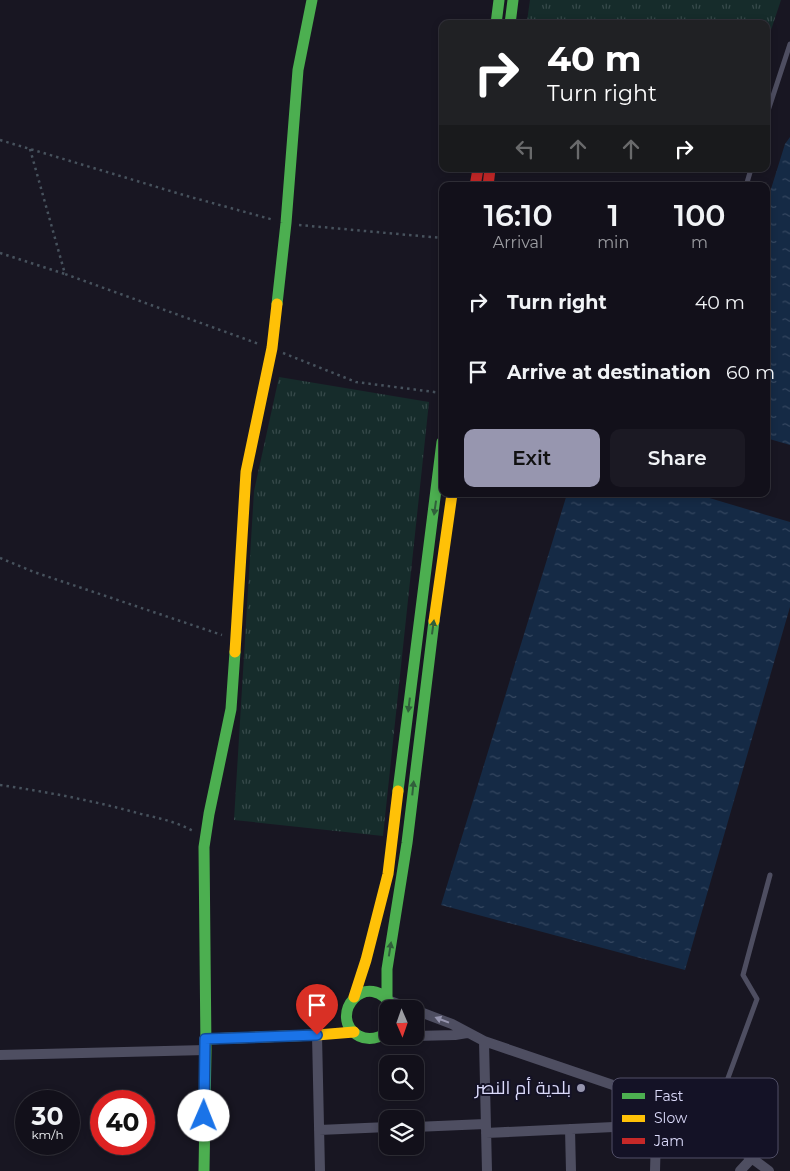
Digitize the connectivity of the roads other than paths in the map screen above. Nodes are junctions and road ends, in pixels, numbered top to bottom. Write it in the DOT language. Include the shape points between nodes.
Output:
graph roads {
  1 [pos="312,0"];
  2 [pos="499,0"];
  3 [pos="513,0"];
  4 [pos="496,20"];
  5 [pos="510,20"];
  6 [pos="790,44"];
  7 [pos="770,105"];
  8 [pos="439,466"];
  9 [pos="452,497"];
  10 [pos="770,875"];
  11 [pos="354,997"];
  12 [pos="387,1000"];
  13 [pos="390,1000"];
  14 [pos="424,1013"];
  15 [pos="354,1032"];
  16 [pos="467,1032"];
  17 [pos="317,1035"];
  18 [pos="379,1036"];
  19 [pos="424,1036"];
  20 [pos="484,1041"];
  21 [pos="205,1045"];
  22 [pos="0,1055"];
  23 [pos="728,1078"];
  24 [pos="612,1085"];
  25 [pos="424,1127"];
  26 [pos="612,1127"];
  27 [pos="379,1128"];
  28 [pos="486,1129"];
  29 [pos="570,1129"];
  30 [pos="319,1130"];
  31 [pos="655,1158"];
  32 [pos="752,1158"];
  33 [pos="204,1171"];
  34 [pos="320,1171"];
  35 [pos="487,1171"];
  36 [pos="571,1171"];
  37 [pos="655,1171"];
  38 [pos="740,1171"];
  39 [pos="769,1171"];
  1 -- 21 [label="street" via="298,70 272,348 246,472 232,709 204,846"];
  2 -- 4 [label="street"];
  3 -- 5 [label="street"];
  6 -- 7 [label="lane"];
  8 -- 11 [label="street, one-way" via="388,874"];
  13 -- 9 [label="street, one-way" via="387,969 407,843"];
  10 -- 23 [label="lane" via="743,975 758,998"];
  11 -- 12 [label="street" via="369,991 377,992"];
  11 -- 15 [label="street" via="347,1011 349,1026"];
  16 -- 14 [label="street, one-way"];
  15 -- 17 [label="street"];
  15 -- 18 [label="street" via="365,1038"];
  16 -- 19 [label="street"];
  16 -- 20 [label="street"];
  17 -- 21 [label="street"];
  17 -- 30 [label="street"];
  20 -- 24 [label="street"];
  20 -- 28 [label="street"];
  21 -- 22 [label="street"];
  21 -- 33 [label="street"];
  25 -- 28 [label="street"];
  26 -- 29 [label="street"];
  27 -- 30 [label="street"];
  28 -- 29 [label="street"];
  28 -- 35 [label="street"];
  29 -- 36 [label="street"];
  30 -- 34 [label="street"];
  31 -- 37 [label="street"];
  32 -- 38 [label="street"];
  32 -- 39 [label="street"];
}
